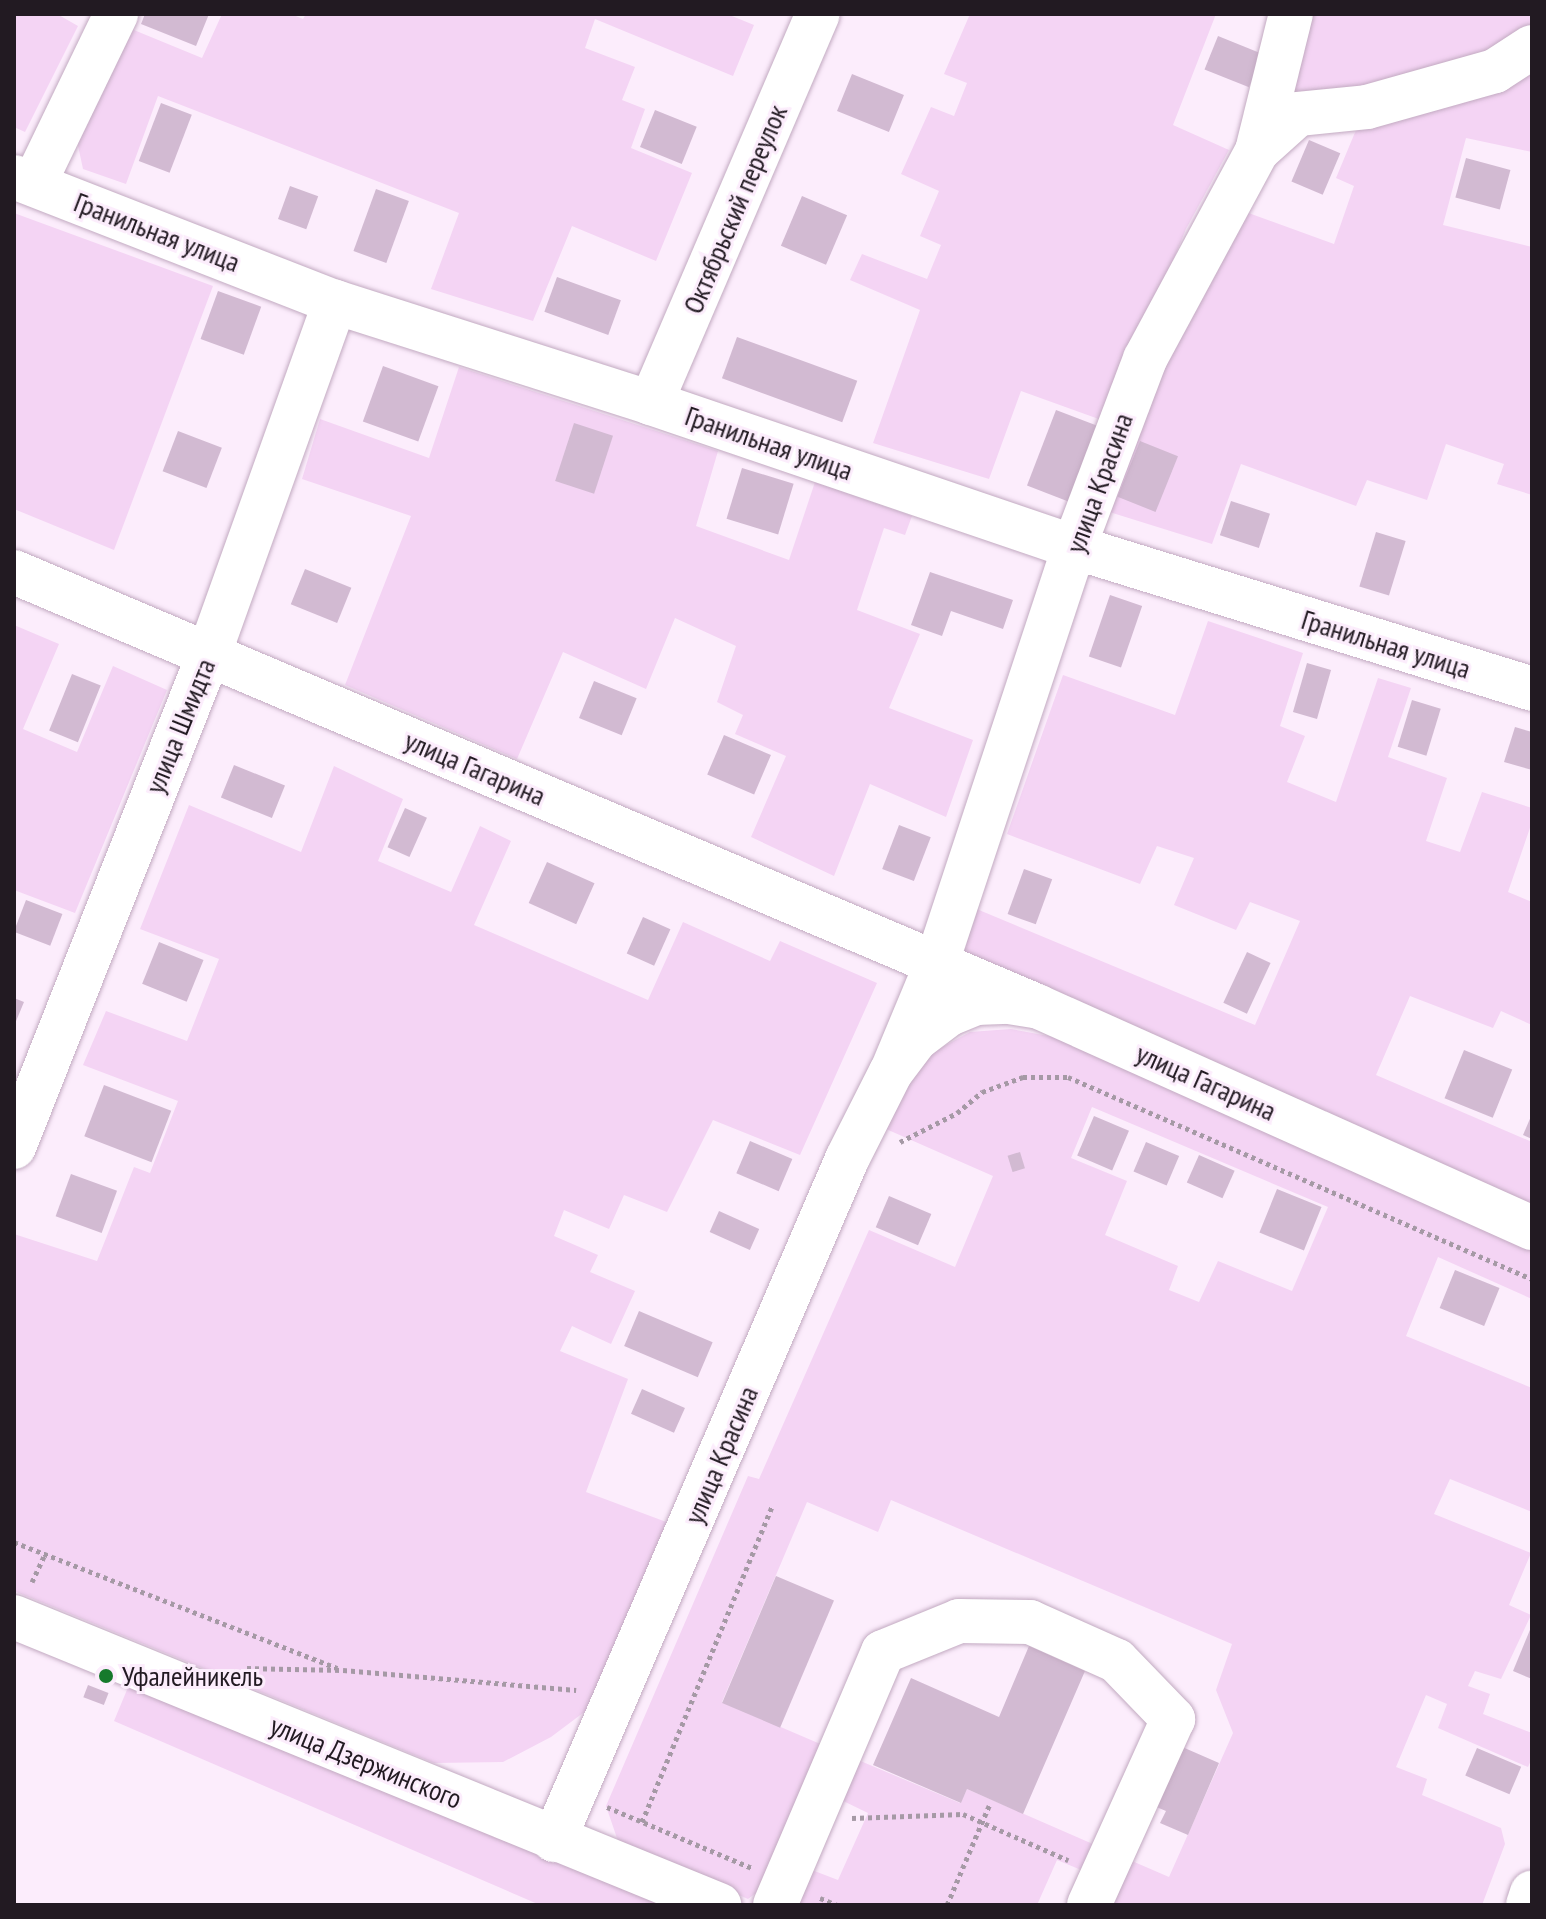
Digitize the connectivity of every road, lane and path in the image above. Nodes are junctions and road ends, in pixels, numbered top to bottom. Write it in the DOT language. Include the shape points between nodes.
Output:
graph roads {
  1 [pos="116,14"];
  2 [pos="818,14"];
  3 [pos="1291,14"];
  4 [pos="1532,47"];
  5 [pos="1257,151"];
  6 [pos="24,180"];
  7 [pos="335,302"];
  8 [pos="651,403"];
  9 [pos="1074,547"];
  10 [pos="14,572"];
  11 [pos="209,654"];
  12 [pos="1532,689"];
  13 [pos="936,965"];
  14 [pos="1039,1007"];
  15 [pos="891,1072"];
  16 [pos="14,1147"];
  17 [pos="847,1159"];
  18 [pos="1532,1228"];
  19 [pos="1532,1279"];
  20 [pos="772,1506"];
  21 [pos="14,1542"];
  22 [pos="14,1617"];
  23 [pos="236,1668"];
  24 [pos="343,1670"];
  25 [pos="583,1690"];
  26 [pos="576,1794"];
  27 [pos="989,1806"];
  28 [pos="812,1818"];
  29 [pos="642,1822"];
  30 [pos="982,1823"];
  31 [pos="554,1840"];
  32 [pos="1096,1890"];
  33 [pos="1532,1893"];
  34 [pos="780,1894"];
  35 [pos="719,1905"];
  36 [pos="837,1905"];
  37 [pos="947,1905"];
  38 [pos="1528,1905"];
  1 -- 6 [label="street"];
  2 -- 8 [label="street, Октябрьский переулок"];
  3 -- 5 [label="street, улица Красина"];
  4 -- 5 [label="street" via="1495,71 1367,107 1298,114"];
  5 -- 9 [label="street, улица Красина" via="1145,359"];
  6 -- 7 [label="street, Гранильная улица"];
  7 -- 8 [label="street, Гранильная улица"];
  7 -- 11 [label="street, улица Шмидта"];
  8 -- 9 [label="street, Гранильная улица"];
  9 -- 12 [label="street, Гранильная улица"];
  9 -- 13 [label="street, улица Красина"];
  10 -- 11 [label="street, улица Гагарина"];
  11 -- 13 [label="street, улица Гагарина"];
  11 -- 16 [label="street, улица Шмидта"];
  13 -- 14 [label="street, улица Гагарина"];
  13 -- 15 [label="street, улица Красина"];
  14 -- 15 [label="street, улица Гагарина" via="976,1003 949,1014 916,1039"];
  14 -- 18 [label="street, улица Гагарина"];
  15 -- 17 [label="street, улица Красина"];
  17 -- 19 [label="path" via="880,1156 957,1113 982,1092 1023,1077 1068,1077"];
  17 -- 26 [label="street, улица Красина"];
  20 -- 29 [label="path"];
  21 -- 24 [label="path"];
  22 -- 31 [label="street, улица Дзержинского"];
  23 -- 24 [label="path"];
  24 -- 25 [label="path"];
  26 -- 29 [label="path"];
  26 -- 31 [label="street, улица Красина"];
  27 -- 30 [label="path"];
  28 -- 30 [label="path" via="963,1814"];
  28 -- 32 [label="street" via="883,1652 959,1621 1030,1622 1117,1661 1173,1719"];
  28 -- 34 [label="street"];
  29 -- 34 [label="path"];
  30 -- 32 [label="path"];
  30 -- 37 [label="path"];
  31 -- 35 [label="street, улица Дзержинского"];
  33 -- 38 [label="street"];
  34 -- 36 [label="path"];
}
